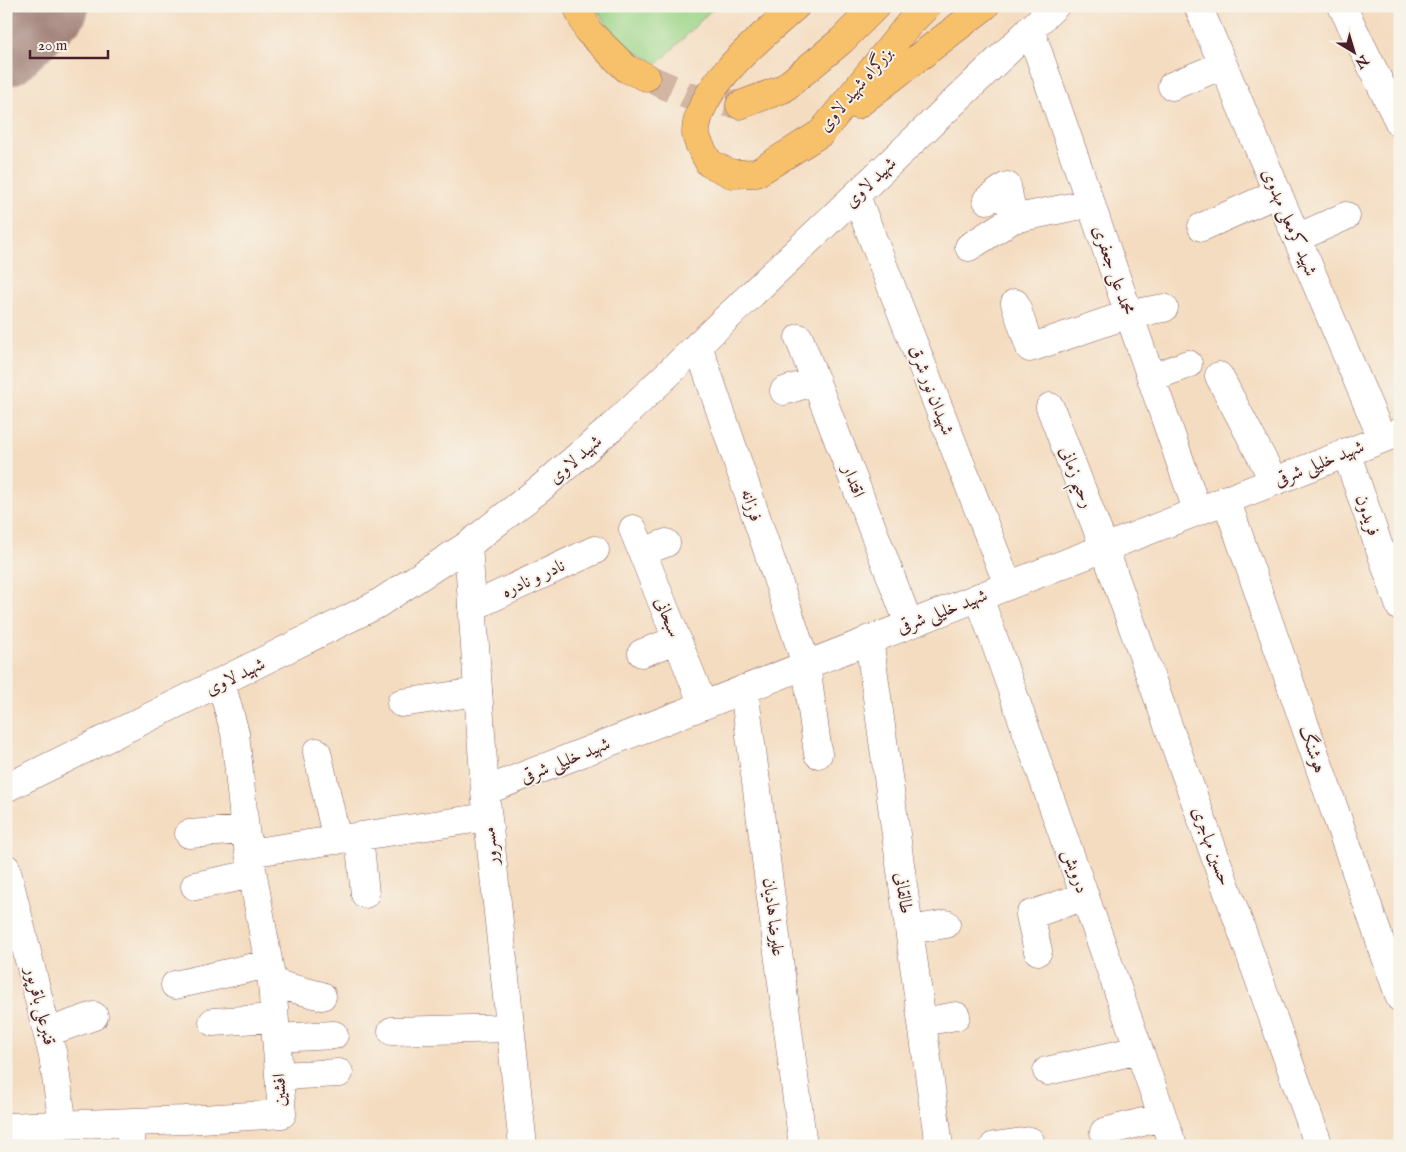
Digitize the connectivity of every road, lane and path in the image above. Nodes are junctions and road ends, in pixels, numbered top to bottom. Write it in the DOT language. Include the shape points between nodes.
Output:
graph roads {
  1 [pos="577,6"];
  2 [pos="796,6"];
  3 [pos="876,6"];
  4 [pos="927,6"];
  5 [pos="986,6"];
  6 [pos="1055,6"];
  7 [pos="1198,6"];
  8 [pos="1342,6"];
  9 [pos="1030,29"];
  10 [pos="1224,65"];
  11 [pos="646,78"];
  12 [pos="1172,86"];
  13 [pos="740,105"];
  14 [pos="1400,124"];
  15 [pos="821,133"];
  16 [pos="1278,193"];
  17 [pos="856,196"];
  18 [pos="987,200"];
  19 [pos="1091,203"];
  20 [pos="1346,216"];
  21 [pos="1013,219"];
  22 [pos="1202,227"];
  23 [pos="1297,238"];
  24 [pos="969,247"];
  25 [pos="1015,303"];
  26 [pos="1164,308"];
  27 [pos="1129,314"];
  28 [pos="799,338"];
  29 [pos="698,345"];
  30 [pos="1188,364"];
  31 [pos="1219,376"];
  32 [pos="1152,378"];
  33 [pos="816,381"];
  34 [pos="784,391"];
  35 [pos="1050,407"];
  36 [pos="1391,435"];
  37 [pos="1346,452"];
  38 [pos="1274,481"];
  39 [pos="1226,499"];
  40 [pos="1197,510"];
  41 [pos="647,541"];
  42 [pos="468,545"];
  43 [pos="1104,547"];
  44 [pos="595,550"];
  45 [pos="1008,585"];
  46 [pos="979,597"];
  47 [pos="472,607"];
  48 [pos="1400,607"];
  49 [pos="909,624"];
  50 [pos="677,640"];
  51 [pos="869,640"];
  52 [pos="642,654"];
  53 [pos="806,664"];
  54 [pos="221,683"];
  55 [pos="744,689"];
  56 [pos="478,692"];
  57 [pos="401,704"];
  58 [pos="702,705"];
  59 [pos="317,752"];
  60 [pos="818,754"];
  61 [pos="6,788"];
  62 [pos="486,804"];
  63 [pos="189,834"];
  64 [pos="348,838"];
  65 [pos="249,852"];
  66 [pos="6,868"];
  67 [pos="195,886"];
  68 [pos="365,894"];
  69 [pos="1084,896"];
  70 [pos="946,924"];
  71 [pos="910,930"];
  72 [pos="1038,951"];
  73 [pos="270,974"];
  74 [pos="176,985"];
  75 [pos="322,996"];
  76 [pos="1400,998"];
  77 [pos="94,1016"];
  78 [pos="956,1016"];
  79 [pos="213,1022"];
  80 [pos="922,1022"];
  81 [pos="275,1028"];
  82 [pos="510,1028"];
  83 [pos="392,1031"];
  84 [pos="48,1032"];
  85 [pos="334,1035"];
  86 [pos="1138,1050"];
  87 [pos="1047,1071"];
  88 [pos="339,1073"];
  89 [pos="279,1076"];
  90 [pos="1162,1118"];
  91 [pos="6,1127"];
  92 [pos="1104,1132"];
  93 [pos="131,1134"];
  94 [pos="65,1136"];
  95 [pos="1030,1141"];
  96 [pos="523,1146"];
  97 [pos="803,1146"];
  98 [pos="939,1146"];
  99 [pos="994,1146"];
  100 [pos="1173,1146"];
  101 [pos="1319,1146"];
  1 -- 11 [label="highway" via="588,31 627,69"];
  2 -- 15 [label="highway, بزرگراه شهید لاوی" via="742,56 706,96 696,132 708,163 732,174 756,173"];
  3 -- 13 [label="highway" via="841,41 782,89"];
  4 -- 15 [label="highway, بزرگراه شهید لاوی"];
  5 -- 15 [label="highway"];
  6 -- 9 [label="street, شهید لاوی"];
  7 -- 10 [label="street, شهید کرمعلی مهدوی"];
  8 -- 14 [label="street"];
  9 -- 17 [label="street, شهید لاوی"];
  9 -- 19 [label="street, محمد علی جعفری"];
  10 -- 12 [label="street"];
  10 -- 16 [label="street, شهید کرمعلی مهدوی"];
  16 -- 22 [label="street"];
  16 -- 23 [label="street, شهید کرمعلی مهدوی"];
  17 -- 29 [label="street, شهید لاوی"];
  17 -- 45 [label="street, شهیدان نور شرق"];
  18 -- 21 [label="street" via="1007,186"];
  19 -- 21 [label="street"];
  19 -- 27 [label="street, محمد علی جعفری"];
  20 -- 23 [label="street"];
  21 -- 24 [label="street"];
  23 -- 36 [label="street, شهید کرمعلی مهدوی"];
  25 -- 27 [label="street" via="1030,348"];
  26 -- 27 [label="street"];
  27 -- 32 [label="street, محمد علی جعفری"];
  28 -- 33 [label="street, اقتدار"];
  29 -- 42 [label="street, شهید لاوی" via="542,488"];
  29 -- 53 [label="street, فرزانه"];
  30 -- 32 [label="street"];
  31 -- 38 [label="street"];
  32 -- 40 [label="street, محمد علی جعفری"];
  33 -- 34 [label="street"];
  33 -- 49 [label="street, اقتدار"];
  35 -- 43 [label="street, رحیم زمانی"];
  36 -- 37 [label="street, شهید خلیلی شرقی"];
  37 -- 38 [label="street, شهید خلیلی شرقی"];
  37 -- 48 [label="street, فریدون"];
  38 -- 39 [label="street, شهید خلیلی شرقی"];
  39 -- 40 [label="street, شهید خلیلی شرقی"];
  39 -- 76 [label="street, هوشنگ"];
  40 -- 43 [label="street, شهید خلیلی شرقی"];
  41 -- 50 [label="street, سبحانی"];
  42 -- 47 [label="street, مسرور"];
  42 -- 54 [label="street, شهید لاوی" via="376,605"];
  43 -- 45 [label="street, شهید خلیلی شرقی"];
  43 -- 101 [label="street, حسین مهاجری"];
  44 -- 47 [label="street, نادر و نادره"];
  45 -- 46 [label="street, شهید خلیلی شرقی"];
  46 -- 49 [label="street, شهید خلیلی شرقی"];
  46 -- 69 [label="street, درویش"];
  47 -- 56 [label="street, مسرور"];
  49 -- 51 [label="street, شهید خلیلی شرقی"];
  50 -- 52 [label="street"];
  50 -- 58 [label="street, سبحانی"];
  51 -- 53 [label="street, شهید خلیلی شرقی"];
  51 -- 71 [label="street, طالقانی"];
  53 -- 55 [label="street, شهید خلیلی شرقی"];
  53 -- 60 [label="street, فرزانه"];
  54 -- 61 [label="street, شهید لاوی"];
  54 -- 65 [label="street, افشین" via="235,734"];
  55 -- 58 [label="street, شهید خلیلی شرقی"];
  55 -- 97 [label="street, علیرضا هادیان"];
  56 -- 57 [label="street"];
  56 -- 62 [label="street, مسرور"];
  58 -- 62 [label="street, شهید خلیلی شرقی"];
  59 -- 64 [label="street"];
  62 -- 64 [label="street"];
  62 -- 82 [label="street, مسرور"];
  63 -- 65 [label="street"];
  64 -- 65 [label="street"];
  64 -- 68 [label="street"];
  65 -- 67 [label="street"];
  65 -- 73 [label="street, افشین"];
  66 -- 84 [label="street, قنبرعلی باقرپور"];
  69 -- 72 [label="street" via="1030,915"];
  69 -- 86 [label="street, درویش"];
  70 -- 71 [label="street"];
  71 -- 80 [label="street, طالقانی"];
  73 -- 74 [label="street"];
  73 -- 75 [label="street"];
  73 -- 81 [label="street, افشین"];
  77 -- 84 [label="street"];
  78 -- 80 [label="street"];
  79 -- 81 [label="street"];
  80 -- 98 [label="street, طالقانی"];
  81 -- 85 [label="street"];
  81 -- 89 [label="street, افشین"];
  82 -- 83 [label="street"];
  82 -- 96 [label="street, مسرور"];
  84 -- 94 [label="street, قنبرعلی باقرپور"];
  86 -- 87 [label="street"];
  86 -- 90 [label="street, درویش"];
  88 -- 89 [label="street"];
  89 -- 93 [label="street, افشین" via="282,1114"];
  90 -- 92 [label="street"];
  90 -- 100 [label="street, درویش"];
  91 -- 94 [label="street, افشین"];
  93 -- 94 [label="street, افشین"];
  95 -- 99 [label="street"];
}
